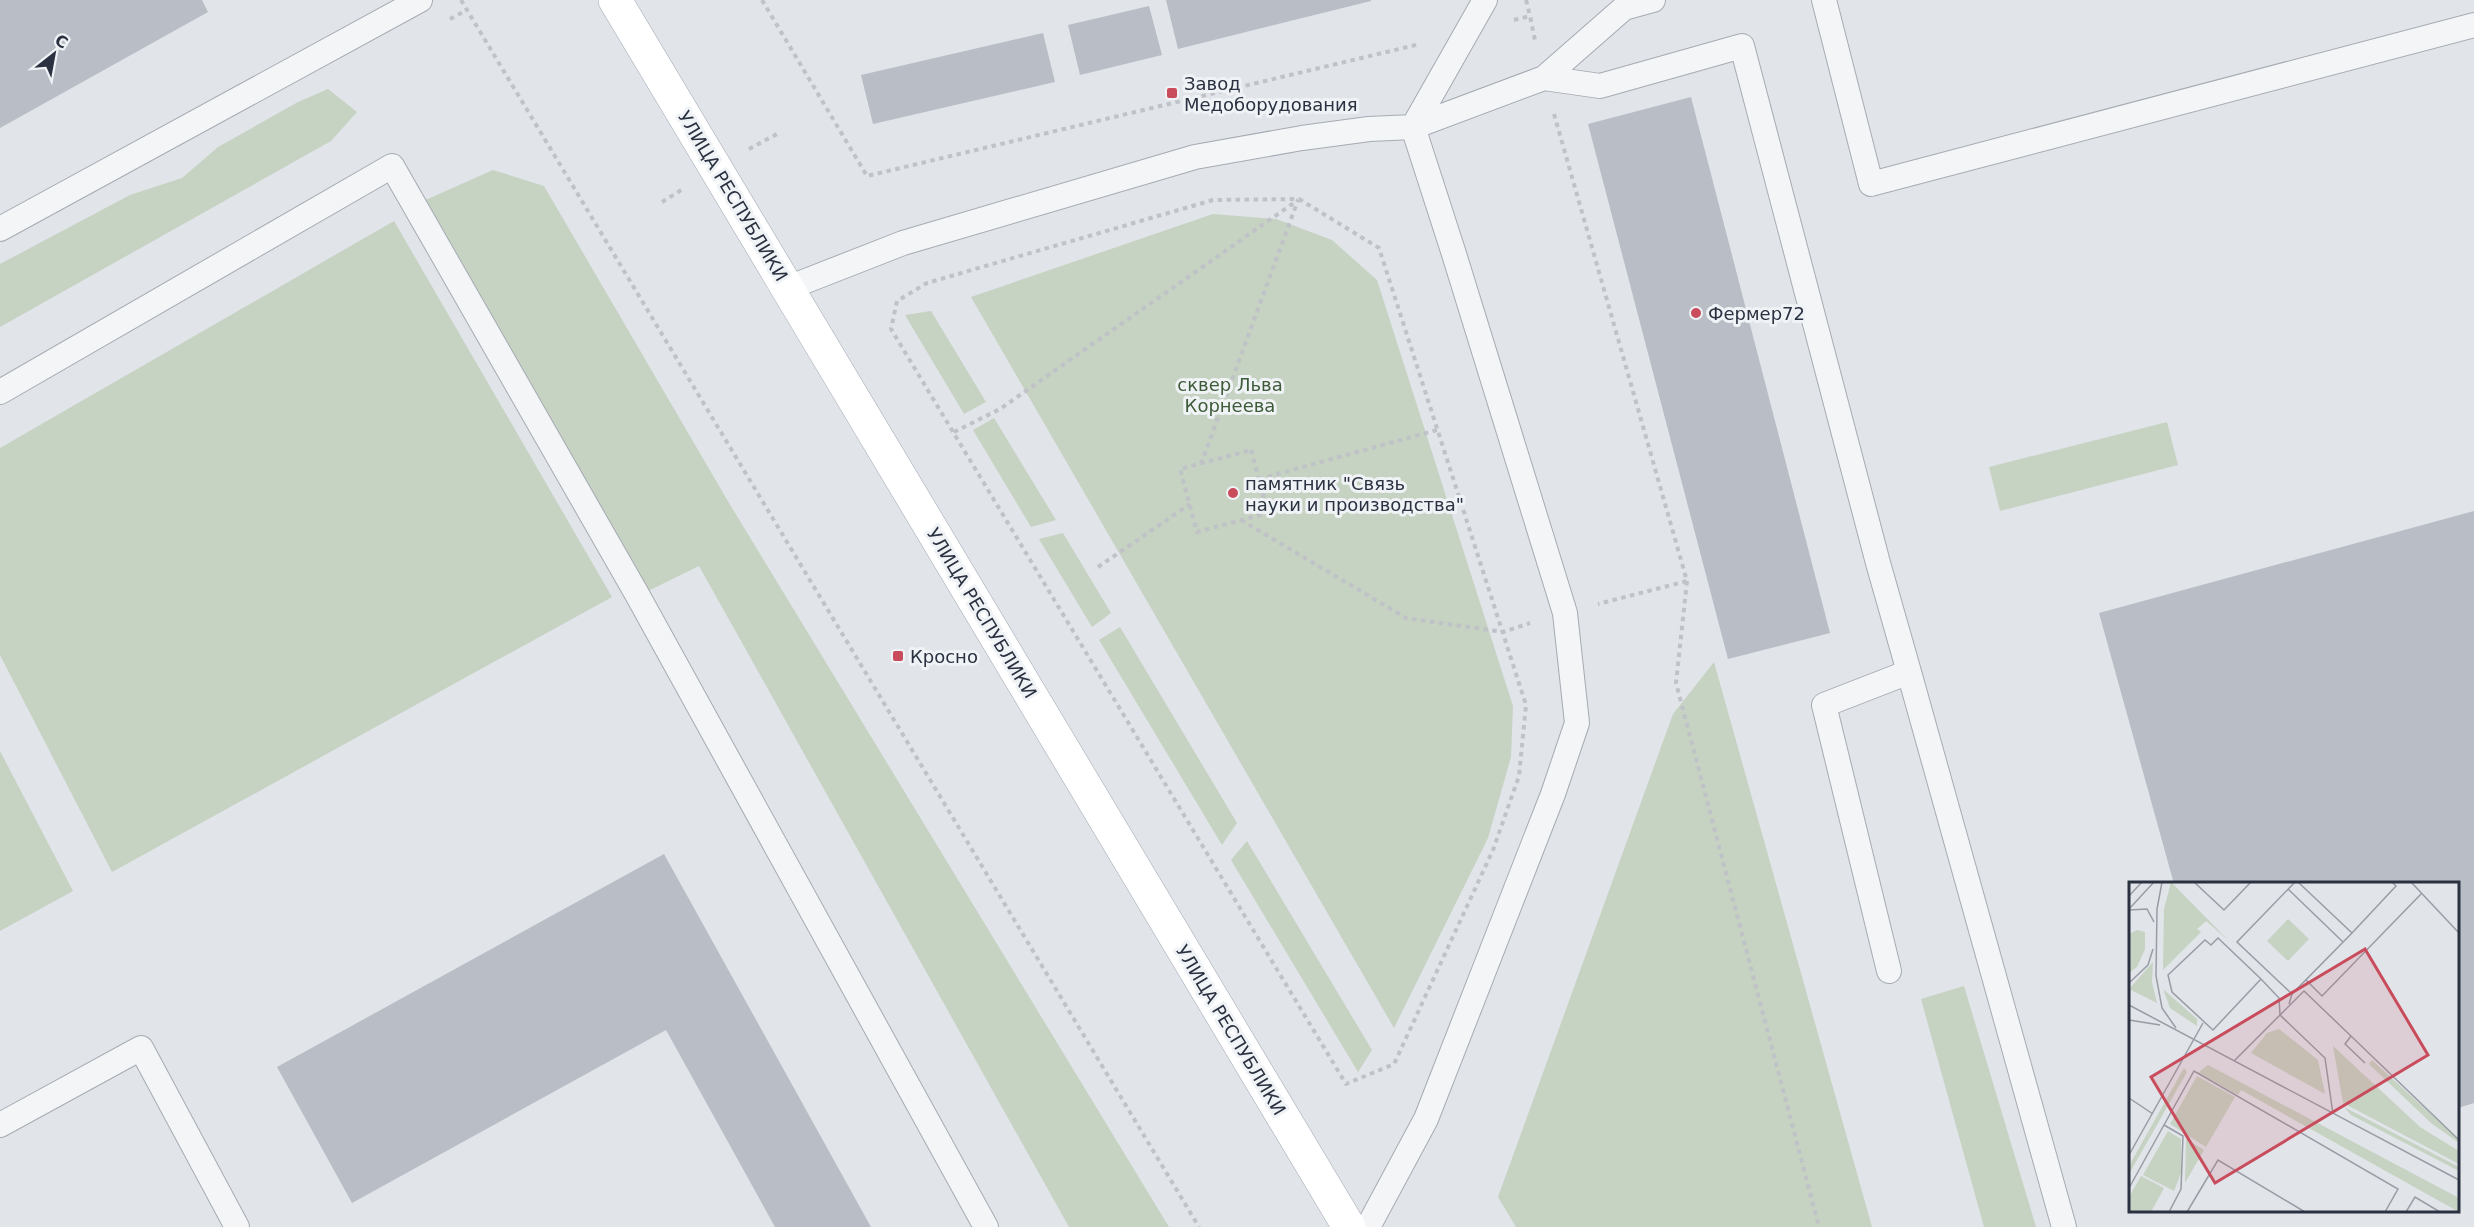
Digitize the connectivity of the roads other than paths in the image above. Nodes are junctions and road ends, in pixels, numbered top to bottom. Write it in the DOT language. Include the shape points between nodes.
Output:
graph roads {
  1 [pos="420,0"];
  2 [pos="615,0"];
  3 [pos="1485,0"];
  4 [pos="1653,0"];
  5 [pos="1824,0"];
  6 [pos="1623,4"];
  7 [pos="2474,25"];
  8 [pos="1544,78"];
  9 [pos="1413,127"];
  10 [pos="0,229"];
  11 [pos="788,288"];
  12 [pos="0,392"];
  13 [pos="1909,672"];
  14 [pos="1889,971"];
  15 [pos="0,1125"];
  16 [pos="237,1227"];
  17 [pos="986,1227"];
  18 [pos="1349,1227"];
  19 [pos="1368,1227"];
  20 [pos="2064,1227"];
  1 -- 10 [label="lane"];
  2 -- 11 [label="main road, УЛИЦА РЕСПУБЛИКИ"];
  3 -- 9 [label="lane"];
  4 -- 6 [label="lane"];
  5 -- 7 [label="lane" via="1871,184"];
  6 -- 8 [label="lane"];
  8 -- 9 [label="lane"];
  8 -- 13 [label="lane" via="1600,86 1742,46"];
  9 -- 11 [label="lane" via="1302,138 1195,157 903,243"];
  9 -- 19 [label="lane" via="1564,613 1577,723 1426,1119"];
  11 -- 18 [label="main road, УЛИЦА РЕСПУБЛИКИ"];
  12 -- 17 [label="lane" via="392,166 638,596"];
  13 -- 14 [label="lane" via="1824,705"];
  13 -- 20 [label="lane"];
  15 -- 16 [label="lane" via="141,1048"];
}
